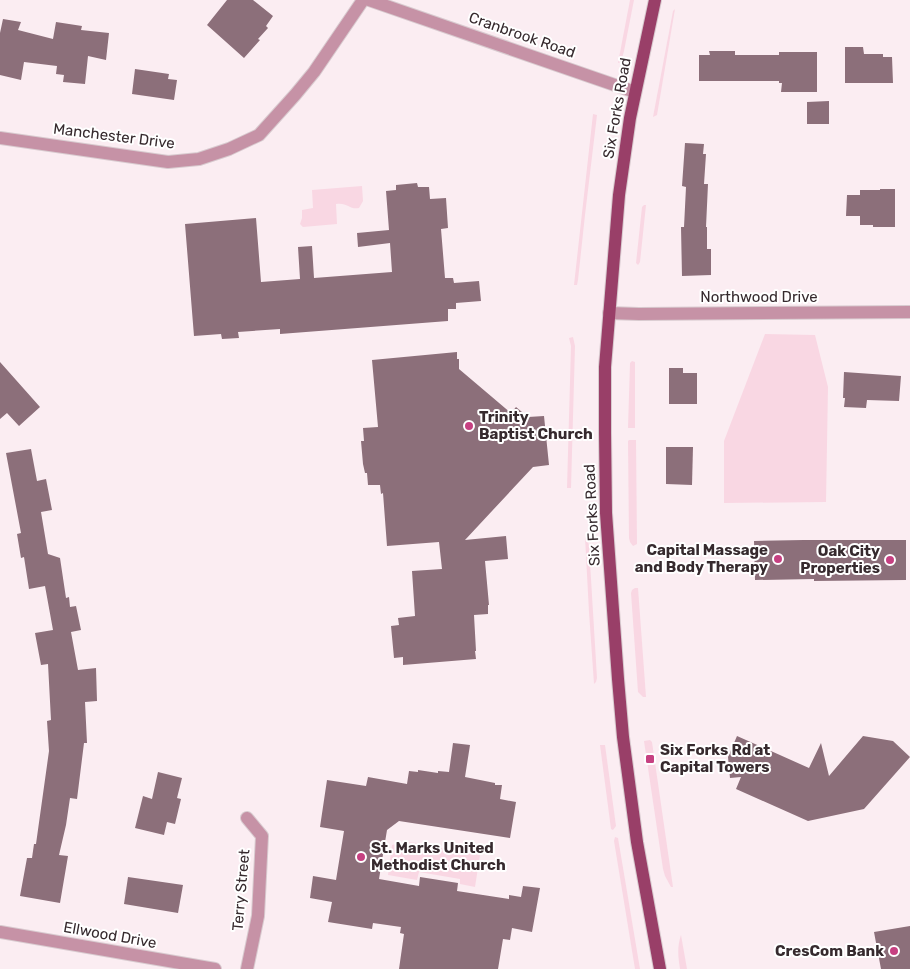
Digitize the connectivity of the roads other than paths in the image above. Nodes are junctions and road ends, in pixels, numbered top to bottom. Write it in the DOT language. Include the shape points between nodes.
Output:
graph roads {
  1 [pos="363,0"];
  2 [pos="369,0"];
  3 [pos="655,0"];
  4 [pos="636,92"];
  5 [pos="0,138"];
  6 [pos="910,312"];
  7 [pos="609,313"];
  8 [pos="247,818"];
  9 [pos="0,932"];
  10 [pos="215,969"];
  11 [pos="247,969"];
  12 [pos="660,969"];
  1 -- 5 [label="street, Manchester Drive" via="295,95 259,135 229,149 199,159 168,162"];
  2 -- 4 [label="street, Cranbrook Road"];
  3 -- 4 [label="main road, Six Forks Road"];
  4 -- 7 [label="main road, Six Forks Road" via="624,152"];
  6 -- 7 [label="street, Northwood Drive"];
  7 -- 12 [label="main road, Six Forks Road" via="605,367 606,504 618,679 637,842"];
  8 -- 11 [label="street, Terry Street" via="262,836 258,916"];
  9 -- 10 [label="street, Ellwood Drive"];
}
